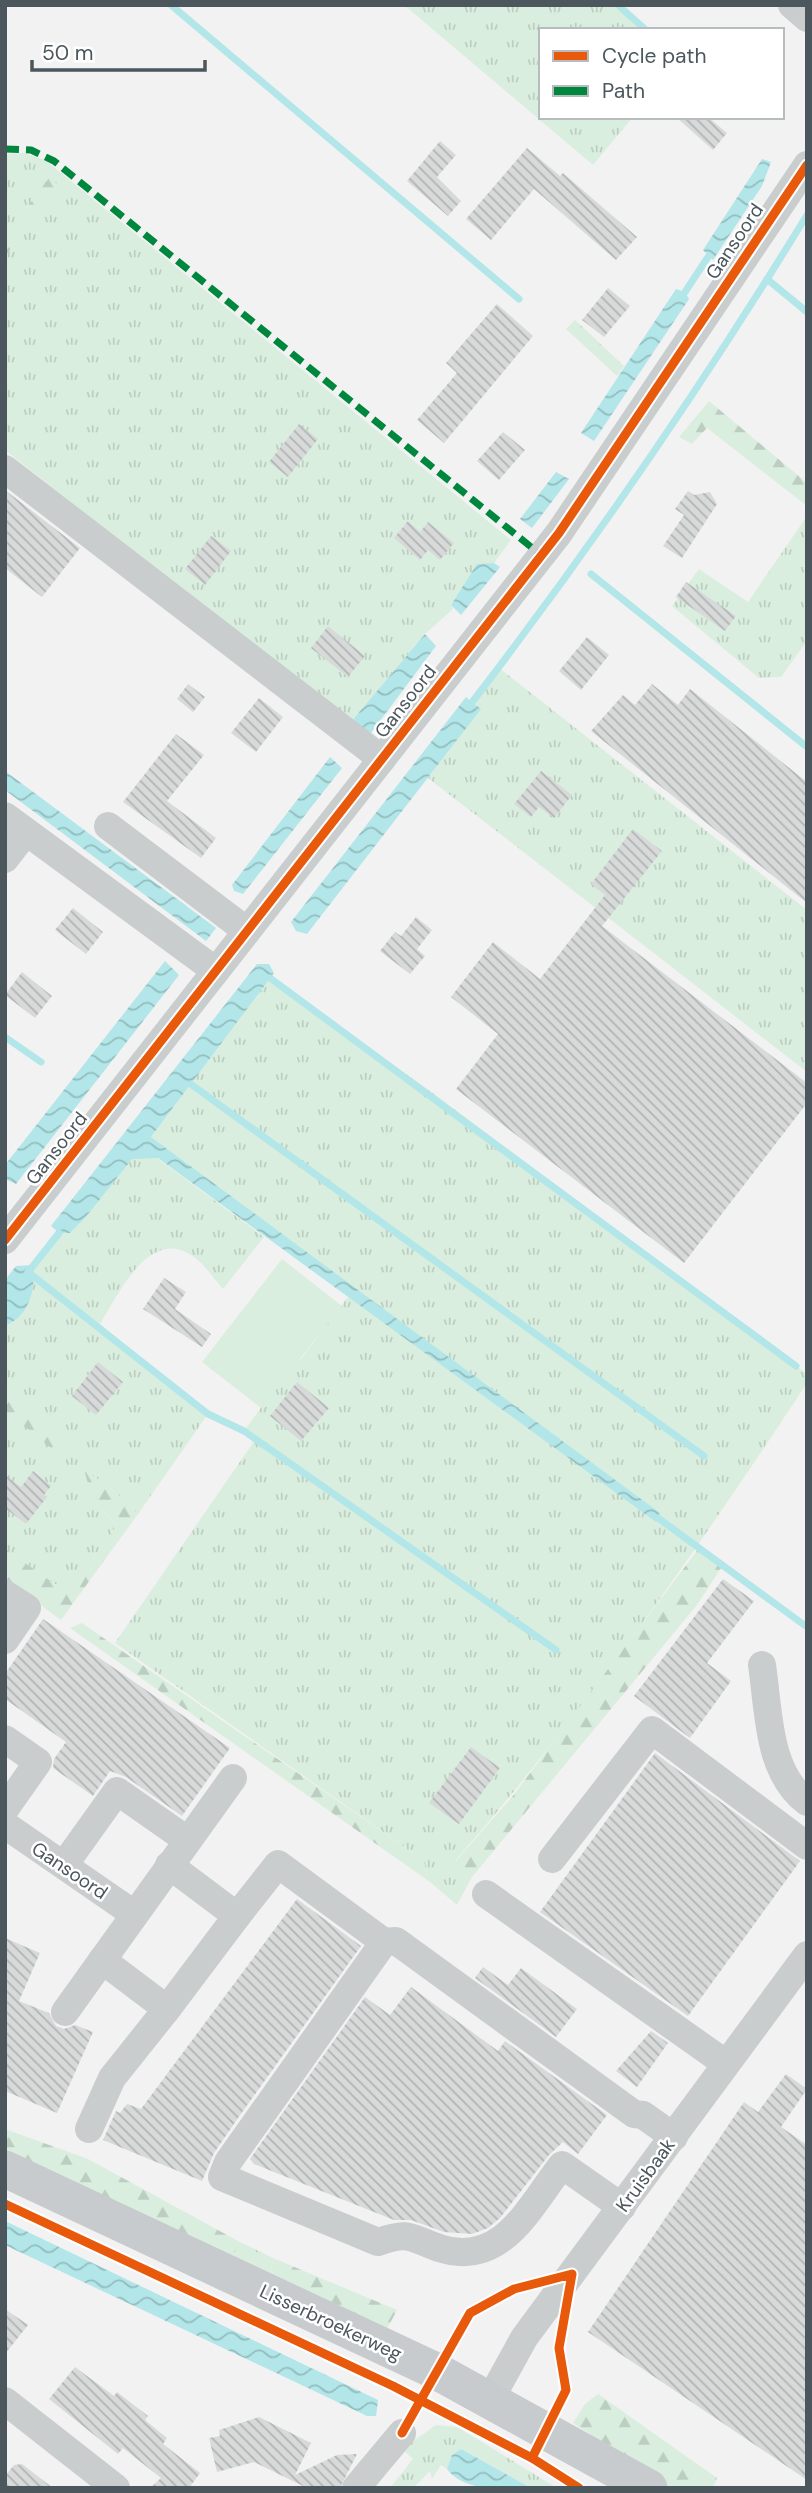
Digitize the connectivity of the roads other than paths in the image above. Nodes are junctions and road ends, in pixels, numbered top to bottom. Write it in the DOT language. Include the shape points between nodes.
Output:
graph roads {
  1 [pos="807,165"];
  2 [pos="5,468"];
  3 [pos="382,760"];
  4 [pos="16,824"];
  5 [pos="108,826"];
  6 [pos="5,859"];
  7 [pos="247,931"];
  8 [pos="216,971"];
  9 [pos="11,1222"];
  10 [pos="5,1594"];
  11 [pos="5,1640"];
  12 [pos="762,1665"];
  13 [pos="5,1739"];
  14 [pos="233,1778"];
  15 [pos="807,1802"];
  16 [pos="5,1809"];
  17 [pos="5,1825"];
  18 [pos="807,1846"];
  19 [pos="177,1853"];
  20 [pos="552,1859"];
  21 [pos="64,1865"];
  22 [pos="486,1894"];
  23 [pos="134,1914"];
  24 [pos="237,1916"];
  25 [pos="384,1942"];
  26 [pos="807,1955"];
  27 [pos="97,1966"];
  28 [pos="167,2009"];
  29 [pos="65,2012"];
  30 [pos="725,2063"];
  31 [pos="89,2129"];
  32 [pos="674,2137"];
  33 [pos="5,2169"];
  34 [pos="622,2207"];
  35 [pos="491,2398"];
  36 [pos="10,2415"];
  37 [pos="402,2433"];
  38 [pos="116,2488"];
  39 [pos="356,2488"];
  40 [pos="649,2488"];
  1 -- 3 [label="street, Gansoord" via="559,533"];
  2 -- 3 [label="street"];
  3 -- 7 [label="street, Gansoord"];
  4 -- 6 [label="street"];
  4 -- 8 [label="street"];
  5 -- 7 [label="street"];
  7 -- 8 [label="street, Gansoord"];
  8 -- 9 [label="street, Gansoord"];
  10 -- 11 [label="street" via="27,1608"];
  12 -- 15 [label="street" via="779,1768 792,1790"];
  13 -- 16 [label="street" via="38,1762"];
  14 -- 19 [label="street"];
  17 -- 21 [label="street, Gansoord"];
  18 -- 20 [label="street" via="652,1730"];
  19 -- 21 [label="street" via="117,1791"];
  19 -- 23 [label="street"];
  19 -- 24 [label="street"];
  21 -- 23 [label="street, Gansoord"];
  22 -- 30 [label="street"];
  23 -- 27 [label="street"];
  24 -- 25 [label="street" via="278,1864"];
  24 -- 28 [label="street"];
  25 -- 32 [label="street" via="396,1941 634,2114 643,2115"];
  25 -- 34 [label="street" via="228,2162 222,2177 378,2242 402,2234 461,2252 481,2252 502,2242 562,2165"];
  26 -- 30 [label="street, Kruisbaak"];
  27 -- 28 [label="street"];
  27 -- 29 [label="street"];
  28 -- 31 [label="street" via="112,2078"];
  30 -- 32 [label="street, Kruisbaak"];
  32 -- 34 [label="street, Kruisbaak"];
  33 -- 35 [label="main road, Lisserbroekerweg"];
  34 -- 35 [label="street, Kruisbaak" via="524,2338"];
  35 -- 40 [label="main road, Lisserbroekerweg"];
  36 -- 38 [label="street"];
  37 -- 39 [label="street"];
}
